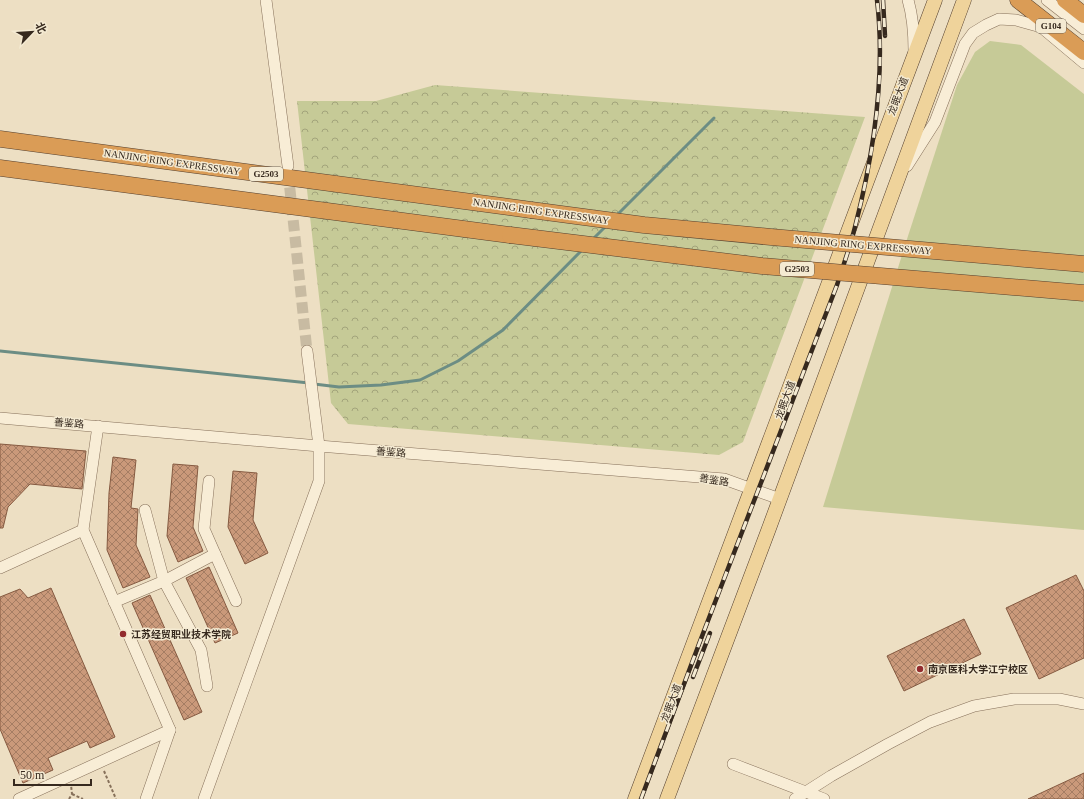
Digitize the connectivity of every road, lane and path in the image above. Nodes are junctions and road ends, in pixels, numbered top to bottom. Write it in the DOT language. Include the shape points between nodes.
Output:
graph roads {
  1 [pos="266,0"];
  2 [pos="908,0"];
  3 [pos="935,0"];
  4 [pos="964,0"];
  5 [pos="1017,0"];
  6 [pos="1047,0"];
  7 [pos="1065,0"];
  8 [pos="1084,15"];
  9 [pos="1040,27"];
  10 [pos="1084,29"];
  11 [pos="1084,52"];
  12 [pos="914,54"];
  13 [pos="1084,63"];
  14 [pos="0,139"];
  15 [pos="288,166"];
  16 [pos="0,168"];
  17 [pos="896,183"];
  18 [pos="1084,264"];
  19 [pos="1084,293"];
  20 [pos="307,351"];
  21 [pos="0,418"];
  22 [pos="98,426"];
  23 [pos="319,446"];
  24 [pos="209,481"];
  25 [pos="752,490"];
  26 [pos="780,499"];
  27 [pos="145,510"];
  28 [pos="83,530"];
  29 [pos="215,554"];
  30 [pos="0,568"];
  31 [pos="164,581"];
  32 [pos="236,601"];
  33 [pos="114,602"];
  34 [pos="207,686"];
  35 [pos="1084,704"];
  36 [pos="170,730"];
  37 [pos="100,762"];
  38 [pos="733,764"];
  39 [pos="805,792"];
  40 [pos="72,794"];
  41 [pos="19,799"];
  42 [pos="83,799"];
  43 [pos="116,799"];
  44 [pos="146,799"];
  45 [pos="204,799"];
  46 [pos="635,799"];
  47 [pos="667,799"];
  48 [pos="795,799"];
  49 [pos="824,799"];
  1 -- 15 [label="street"];
  2 -- 12 [label="street" via="914,34"];
  3 -- 12 [label="main road, 龙眠大道"];
  4 -- 17 [label="main road"];
  5 -- 9 [label="street"];
  5 -- 11 [label="highway, G104"];
  6 -- 10 [label="street"];
  7 -- 8 [label="highway, G104"];
  9 -- 13 [label="street"];
  9 -- 17 [label="street" via="1016,20 999,19 973,33 965,44 935,122"];
  12 -- 25 [label="main road, 龙眠大道"];
  14 -- 18 [label="highway, NANJING RING EXPRESSWAY / G2503, bridge" via="644,225"];
  16 -- 19 [label="highway, G2503, bridge" via="762,266"];
  17 -- 26 [label="main road"];
  20 -- 23 [label="street"];
  21 -- 22 [label="street, 善鉴路"];
  22 -- 23 [label="street, 善鉴路"];
  22 -- 28 [label="street"];
  23 -- 25 [label="street, 善鉴路" via="724,479"];
  23 -- 45 [label="street" via="319,481"];
  24 -- 29 [label="street" via="204,528"];
  25 -- 26 [label="street, 善鉴路"];
  25 -- 46 [label="main road, 龙眠大道"];
  26 -- 47 [label="main road"];
  27 -- 31 [label="street"];
  28 -- 30 [label="street"];
  28 -- 33 [label="street"];
  29 -- 31 [label="street"];
  29 -- 32 [label="street"];
  31 -- 33 [label="street"];
  31 -- 34 [label="street" via="201,650"];
  33 -- 36 [label="street"];
  35 -- 39 [label="street" via="1059,698 1014,699 974,706 930,722"];
  36 -- 37 [label="street"];
  36 -- 44 [label="street"];
  37 -- 41 [label="street"];
  37 -- 43 [label="path"];
  38 -- 39 [label="street"];
  39 -- 48 [label="street"];
  39 -- 49 [label="street"];
  40 -- 42 [label="path"];
}
